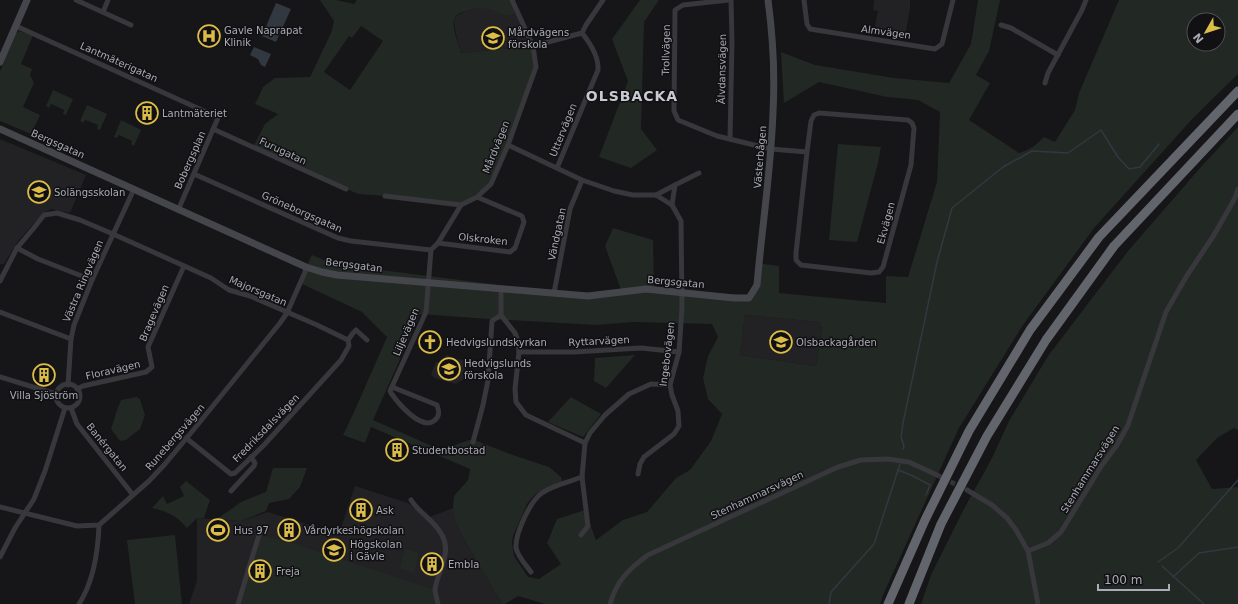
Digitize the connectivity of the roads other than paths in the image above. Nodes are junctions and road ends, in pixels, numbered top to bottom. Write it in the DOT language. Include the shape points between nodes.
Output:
graph roads {
  1 [pos="27,0"];
  2 [pos="76,0"];
  3 [pos="108,0"];
  4 [pos="603,0"];
  5 [pos="730,0"];
  6 [pos="768,0"];
  7 [pos="804,0"];
  8 [pos="953,0"];
  9 [pos="1086,0"];
  10 [pos="514,1"];
  11 [pos="103,12"];
  12 [pos="131,25"];
  13 [pos="1001,25"];
  14 [pos="16,26"];
  15 [pos="582,33"];
  16 [pos="533,46"];
  17 [pos="1058,55"];
  18 [pos="0,62"];
  19 [pos="1045,83"];
  20 [pos="1238,91"];
  21 [pos="1238,114"];
  22 [pos="216,117"];
  23 [pos="0,129"];
  24 [pos="213,129"];
  25 [pos="730,139"];
  26 [pos="508,145"];
  27 [pos="771,149"];
  28 [pos="807,152"];
  29 [pos="557,168"];
  30 [pos="699,173"];
  31 [pos="194,174"];
  32 [pos="582,180"];
  33 [pos="675,185"];
  34 [pos="134,189"];
  35 [pos="346,189"];
  36 [pos="1238,189"];
  37 [pos="656,195"];
  38 [pos="385,196"];
  39 [pos="477,197"];
  40 [pos="462,205"];
  41 [pos="672,205"];
  42 [pos="179,208"];
  43 [pos="113,234"];
  44 [pos="438,243"];
  45 [pos="17,248"];
  46 [pos="431,250"];
  47 [pos="184,266"];
  48 [pos="306,266"];
  49 [pos="1,276"];
  50 [pos="92,280"];
  51 [pos="429,283"];
  52 [pos="501,289"];
  53 [pos="681,292"];
  54 [pos="554,293"];
  55 [pos="734,298"];
  56 [pos="0,312"];
  57 [pos="287,313"];
  58 [pos="501,315"];
  59 [pos="71,339"];
  60 [pos="348,340"];
  61 [pos="367,340"];
  62 [pos="519,352"];
  63 [pos="679,352"];
  64 [pos="152,367"];
  65 [pos="0,377"];
  66 [pos="68,384"];
  67 [pos="670,385"];
  68 [pos="392,386"];
  69 [pos="77,389"];
  70 [pos="56,394"];
  71 [pos="65,408"];
  72 [pos="71,408"];
  73 [pos="186,438"];
  74 [pos="473,442"];
  75 [pos="585,443"];
  76 [pos="251,457"];
  77 [pos="638,474"];
  78 [pos="937,475"];
  79 [pos="582,477"];
  80 [pos="967,490"];
  81 [pos="231,491"];
  82 [pos="133,495"];
  83 [pos="411,500"];
  84 [pos="0,507"];
  85 [pos="24,513"];
  86 [pos="99,526"];
  87 [pos="259,535"];
  88 [pos="581,535"];
  89 [pos="1028,551"];
  90 [pos="0,557"];
  91 [pos="530,572"];
  92 [pos="79,604"];
  93 [pos="238,604"];
  94 [pos="438,604"];
  95 [pos="610,604"];
  96 [pos="888,604"];
  97 [pos="909,604"];
  98 [pos="1038,604"];
  1 -- 14 [label="street"];
  2 -- 11 [label="street"];
  3 -- 11 [label="street"];
  4 -- 15 [label="street"];
  5 -- 25 [label="street, Älvdansvägen"];
  5 -- 25 [label="street, Trollvägen" via="683,5 675,10 674,111 678,120"];
  6 -- 27 [label="street, Västerbågen" via="774,71"];
  7 -- 8 [label="street, Almvägen" via="806,24 810,29 935,49 942,44"];
  9 -- 17 [label="street"];
  10 -- 16 [label="street, Mårdvägen"];
  11 -- 12 [label="street"];
  13 -- 17 [label="street" via="1011,28"];
  14 -- 18 [label="street"];
  14 -- 22 [label="street, Lantmäterigatan"];
  15 -- 16 [label="street"];
  15 -- 29 [label="street, Uttervägen" via="598,63 598,70"];
  16 -- 26 [label="street, Mårdvägen" via="536,66"];
  17 -- 19 [label="street"];
  20 -- 96 [label="highway" via="1099,238 1030,330 969,431 925,520"];
  21 -- 97 [label="highway" via="1114,246 1046,340 987,436 941,524"];
  22 -- 24 [label="street, Bobergsplan"];
  23 -- 34 [label="street, Bergsgatan"];
  24 -- 31 [label="street, Bobergsplan"];
  24 -- 35 [label="street, Furugatan"];
  25 -- 27 [label="street, Trollvägen"];
  26 -- 29 [label="street"];
  26 -- 39 [label="street, Mårdvägen" via="491,184"];
  27 -- 28 [label="street"];
  27 -- 55 [label="street, Västerbågen" via="757,285 749,298"];
  28 -- 28 [label="street, Ekvägen" via="796,260 801,265 879,272 883,267 911,165 914,128 912,123 908,120 819,113 814,115 811,121"];
  29 -- 32 [label="street"];
  30 -- 33 [label="street"];
  31 -- 42 [label="street, Bobergsplan"];
  31 -- 46 [label="street, Gröneborgsgatan" via="338,238"];
  32 -- 37 [label="street" via="633,195"];
  32 -- 54 [label="street, Vändgatan" via="570,209"];
  33 -- 37 [label="street"];
  33 -- 41 [label="street"];
  34 -- 42 [label="street, Bergsgatan"];
  34 -- 43 [label="street, Västra Ringvägen"];
  36 -- 89 [label="street, Stenhammarsvägen" via="1214,235 1166,312 1128,425 1117,445 1061,532 1048,542"];
  37 -- 41 [label="street"];
  38 -- 40 [label="street"];
  39 -- 40 [label="street, Mårdvägen"];
  39 -- 44 [label="street, Olskroken" via="522,216 524,222 515,248 510,252"];
  40 -- 44 [label="street, Mårdvägen"];
  41 -- 53 [label="street, Ingebovägen" via="681,221"];
  42 -- 48 [label="street, Bergsgatan"];
  43 -- 45 [label="street, Majorsgatan" via="57,213 44,216"];
  43 -- 47 [label="street, Majorsgatan"];
  43 -- 50 [label="street, Västra Ringvägen"];
  44 -- 46 [label="street, Mårdvägen"];
  45 -- 49 [label="street"];
  45 -- 50 [label="street"];
  46 -- 51 [label="street"];
  47 -- 57 [label="street, Majorsgatan" via="211,278 229,290 250,296"];
  47 -- 64 [label="street, Bragevägen" via="148,347"];
  48 -- 51 [label="street, Bergsgatan" via="331,274"];
  48 -- 57 [label="street, Runebergsvägen"];
  50 -- 59 [label="street, Västra Ringvägen"];
  51 -- 52 [label="street, Bergsgatan"];
  51 -- 68 [label="street, Liljevägen" via="426,312"];
  52 -- 54 [label="street, Bergsgatan"];
  52 -- 58 [label="street"];
  53 -- 54 [label="street, Bergsgatan" via="646,289 588,296"];
  53 -- 55 [label="street, Bergsgatan"];
  53 -- 63 [label="street, Ingebovägen"];
  56 -- 59 [label="street"];
  57 -- 60 [label="street, Majorsgatan"];
  57 -- 73 [label="street, Runebergsvägen"];
  58 -- 62 [label="street" via="515,333"];
  58 -- 74 [label="street" via="492,321 488,380"];
  59 -- 66 [label="street, Västra Ringvägen"];
  60 -- 61 [label="street" via="356,330"];
  60 -- 76 [label="street, Fredriksdalsvägen" via="349,346 342,360"];
  62 -- 63 [label="street, Ryttarvägen" via="641,348"];
  62 -- 75 [label="street" via="516,402 526,415"];
  63 -- 67 [label="street, Ingebovägen"];
  64 -- 69 [label="street, Floravägen" via="146,372"];
  65 -- 70 [label="street"];
  66 -- 69 [label="street"];
  66 -- 70 [label="street" via="61,386"];
  67 -- 75 [label="street" via="650,384 629,394 605,415"];
  67 -- 77 [label="street, Ingebovägen" via="678,411 679,426 674,434 644,457"];
  68 -- 68 [label="street" via="391,393 409,414 429,423 438,417 437,406"];
  69 -- 72 [label="street" via="79,399"];
  70 -- 71 [label="street" via="59,404"];
  71 -- 72 [label="street"];
  71 -- 85 [label="street" via="45,471 34,498"];
  72 -- 82 [label="street, Banérgatan" via="77,424"];
  73 -- 76 [label="street, Fredriksdalsvägen" via="231,474"];
  73 -- 82 [label="street, Runebergsvägen" via="155,475"];
  75 -- 79 [label="street"];
  76 -- 81 [label="street" via="254,466"];
  78 -- 95 [label="street, Stenhammarsvägen" via="909,462 888,459 861,460 838,467 648,555 631,567 620,580"];
  79 -- 88 [label="street" via="588,526"];
  79 -- 91 [label="street" via="545,491 537,496 530,506 516,543 518,554"];
  80 -- 89 [label="street" via="992,505 1007,518"];
  82 -- 86 [label="street, Runebergsvägen"];
  83 -- 94 [label="street" via="432,520 444,542 446,550 435,590"];
  84 -- 85 [label="street"];
  85 -- 86 [label="street" via="77,526"];
  85 -- 90 [label="street"];
  86 -- 92 [label="street" via="93,570"];
  87 -- 93 [label="street"];
  89 -- 98 [label="street"];
}
